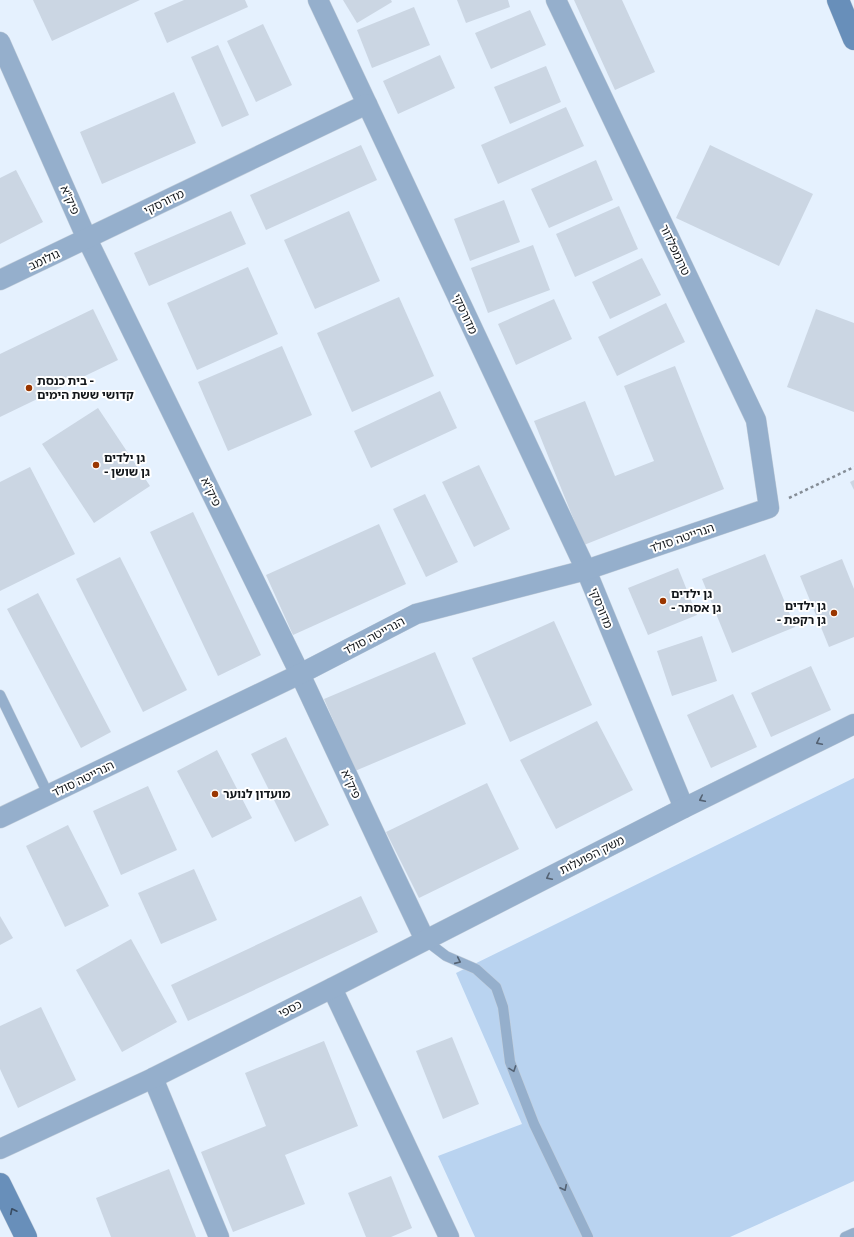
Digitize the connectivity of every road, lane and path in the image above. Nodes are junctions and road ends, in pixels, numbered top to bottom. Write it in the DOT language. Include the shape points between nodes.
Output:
graph roads {
  1 [pos="318,0"];
  2 [pos="556,0"];
  3 [pos="838,0"];
  4 [pos="854,38"];
  5 [pos="0,42"];
  6 [pos="367,104"];
  7 [pos="87,239"];
  8 [pos="0,280"];
  9 [pos="854,467"];
  10 [pos="769,508"];
  11 [pos="586,570"];
  12 [pos="300,674"];
  13 [pos="0,695"];
  14 [pos="854,724"];
  15 [pos="49,796"];
  16 [pos="684,808"];
  17 [pos="0,818"];
  18 [pos="426,940"];
  19 [pos="332,988"];
  20 [pos="153,1078"];
  21 [pos="0,1149"];
  22 [pos="0,1184"];
  23 [pos="854,1233"];
  24 [pos="26,1237"];
  25 [pos="220,1237"];
  26 [pos="450,1237"];
  27 [pos="588,1237"];
  28 [pos="845,1237"];
  1 -- 6 [label="street"];
  2 -- 10 [label="street, טרומפלדור" via="756,420"];
  3 -- 4 [label="street"];
  5 -- 7 [label="street, פיק\"א"];
  6 -- 7 [label="street, מדורסקי"];
  6 -- 11 [label="street, מדורסקי"];
  7 -- 8 [label="street, גולומב"];
  7 -- 12 [label="street, פיק\"א"];
  9 -- 10 [label="path"];
  10 -- 11 [label="street, הנרייטה סולד"];
  11 -- 12 [label="street, הנרייטה סולד" via="416,614"];
  11 -- 16 [label="street, מדורסקי"];
  12 -- 15 [label="street, הנרייטה סולד"];
  12 -- 18 [label="street, פיק\"א"];
  13 -- 15 [label="lane"];
  14 -- 16 [label="street, משק הפועלות, one-way"];
  15 -- 17 [label="street, הנרייטה סולד"];
  16 -- 18 [label="street, משק הפועלות, one-way"];
  18 -- 19 [label="street, משק הפועלות"];
  18 -- 27 [label="lane, one-way" via="446,956 476,969 496,987 503,1007 510,1062 534,1124"];
  19 -- 20 [label="street, כספי"];
  19 -- 26 [label="street"];
  20 -- 21 [label="street, כספי"];
  20 -- 25 [label="street"];
  24 -- 22 [label="street, one-way"];
  23 -- 28 [label="lane"];
}
